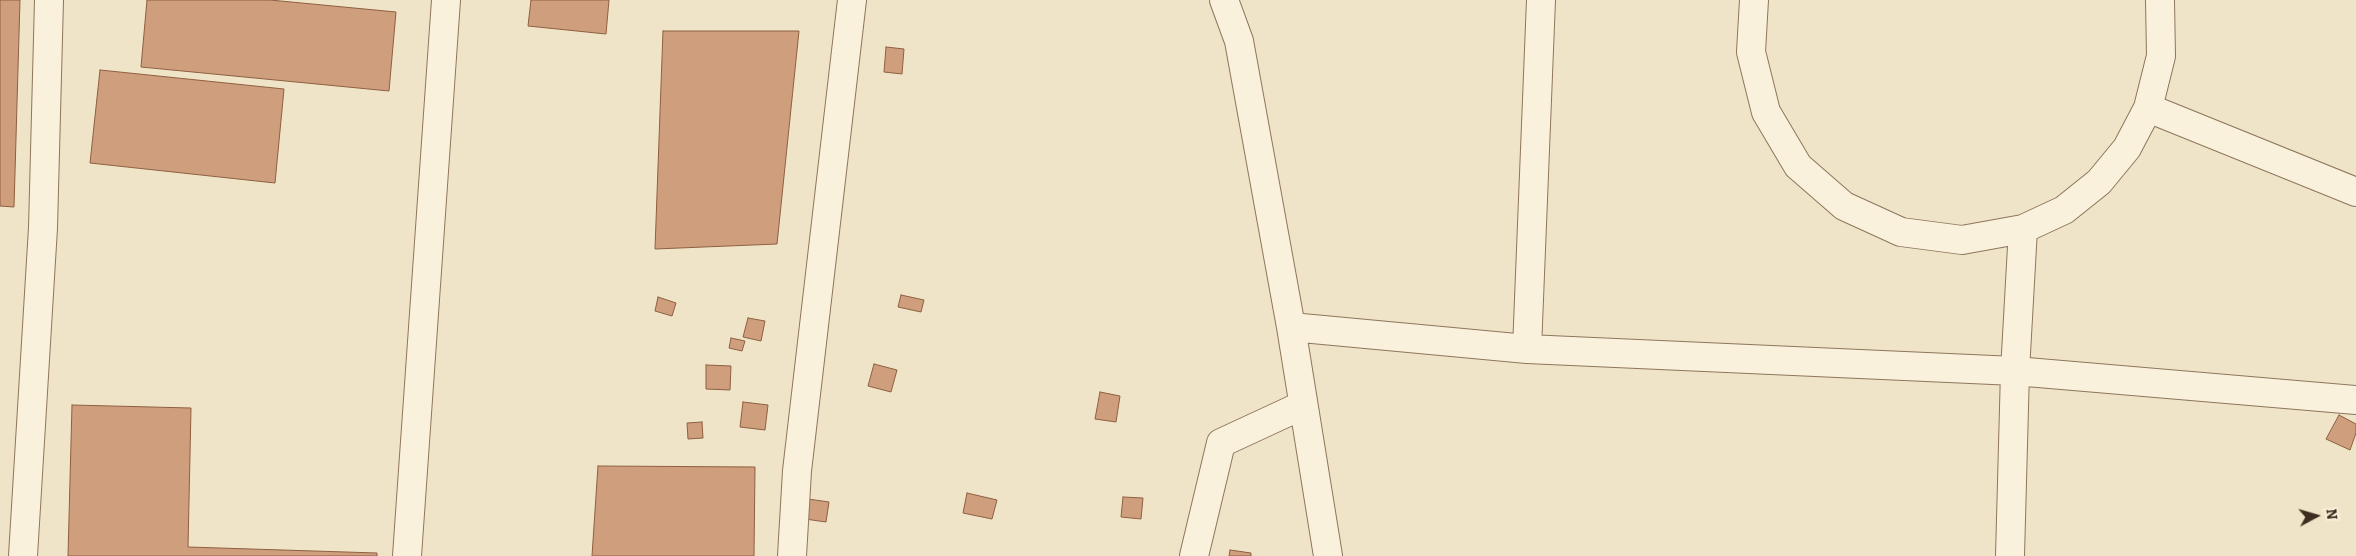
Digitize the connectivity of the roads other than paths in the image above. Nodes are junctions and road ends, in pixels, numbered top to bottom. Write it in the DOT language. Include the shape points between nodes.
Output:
graph roads {
  1 [pos="50,0"];
  2 [pos="446,0"];
  3 [pos="852,0"];
  4 [pos="1224,0"];
  5 [pos="1541,0"];
  6 [pos="1754,0"];
  7 [pos="2160,0"];
  8 [pos="2148,108"];
  9 [pos="2356,192"];
  10 [pos="2023,229"];
  11 [pos="1291,327"];
  12 [pos="1527,349"];
  13 [pos="2015,371"];
  14 [pos="2356,400"];
  15 [pos="1303,405"];
  16 [pos="23,556"];
  17 [pos="407,556"];
  18 [pos="792,556"];
  19 [pos="1194,556"];
  20 [pos="1328,556"];
  21 [pos="2010,556"];
  1 -- 16 [label="street" via="43,228"];
  2 -- 17 [label="street"];
  3 -- 18 [label="street" via="797,471"];
  4 -- 11 [label="street" via="1239,41"];
  5 -- 12 [label="street"];
  6 -- 10 [label="street" via="1751,52 1766,112 1798,166 1844,206 1901,232 1945,238 1962,240"];
  7 -- 8 [label="street" via="2161,56"];
  8 -- 9 [label="street"];
  8 -- 10 [label="street" via="2128,148 2099,182 2064,210"];
  10 -- 13 [label="street"];
  11 -- 12 [label="street"];
  11 -- 15 [label="street"];
  12 -- 13 [label="street"];
  13 -- 14 [label="street"];
  13 -- 21 [label="street"];
  15 -- 19 [label="street" via="1220,443"];
  15 -- 20 [label="street"];
}
